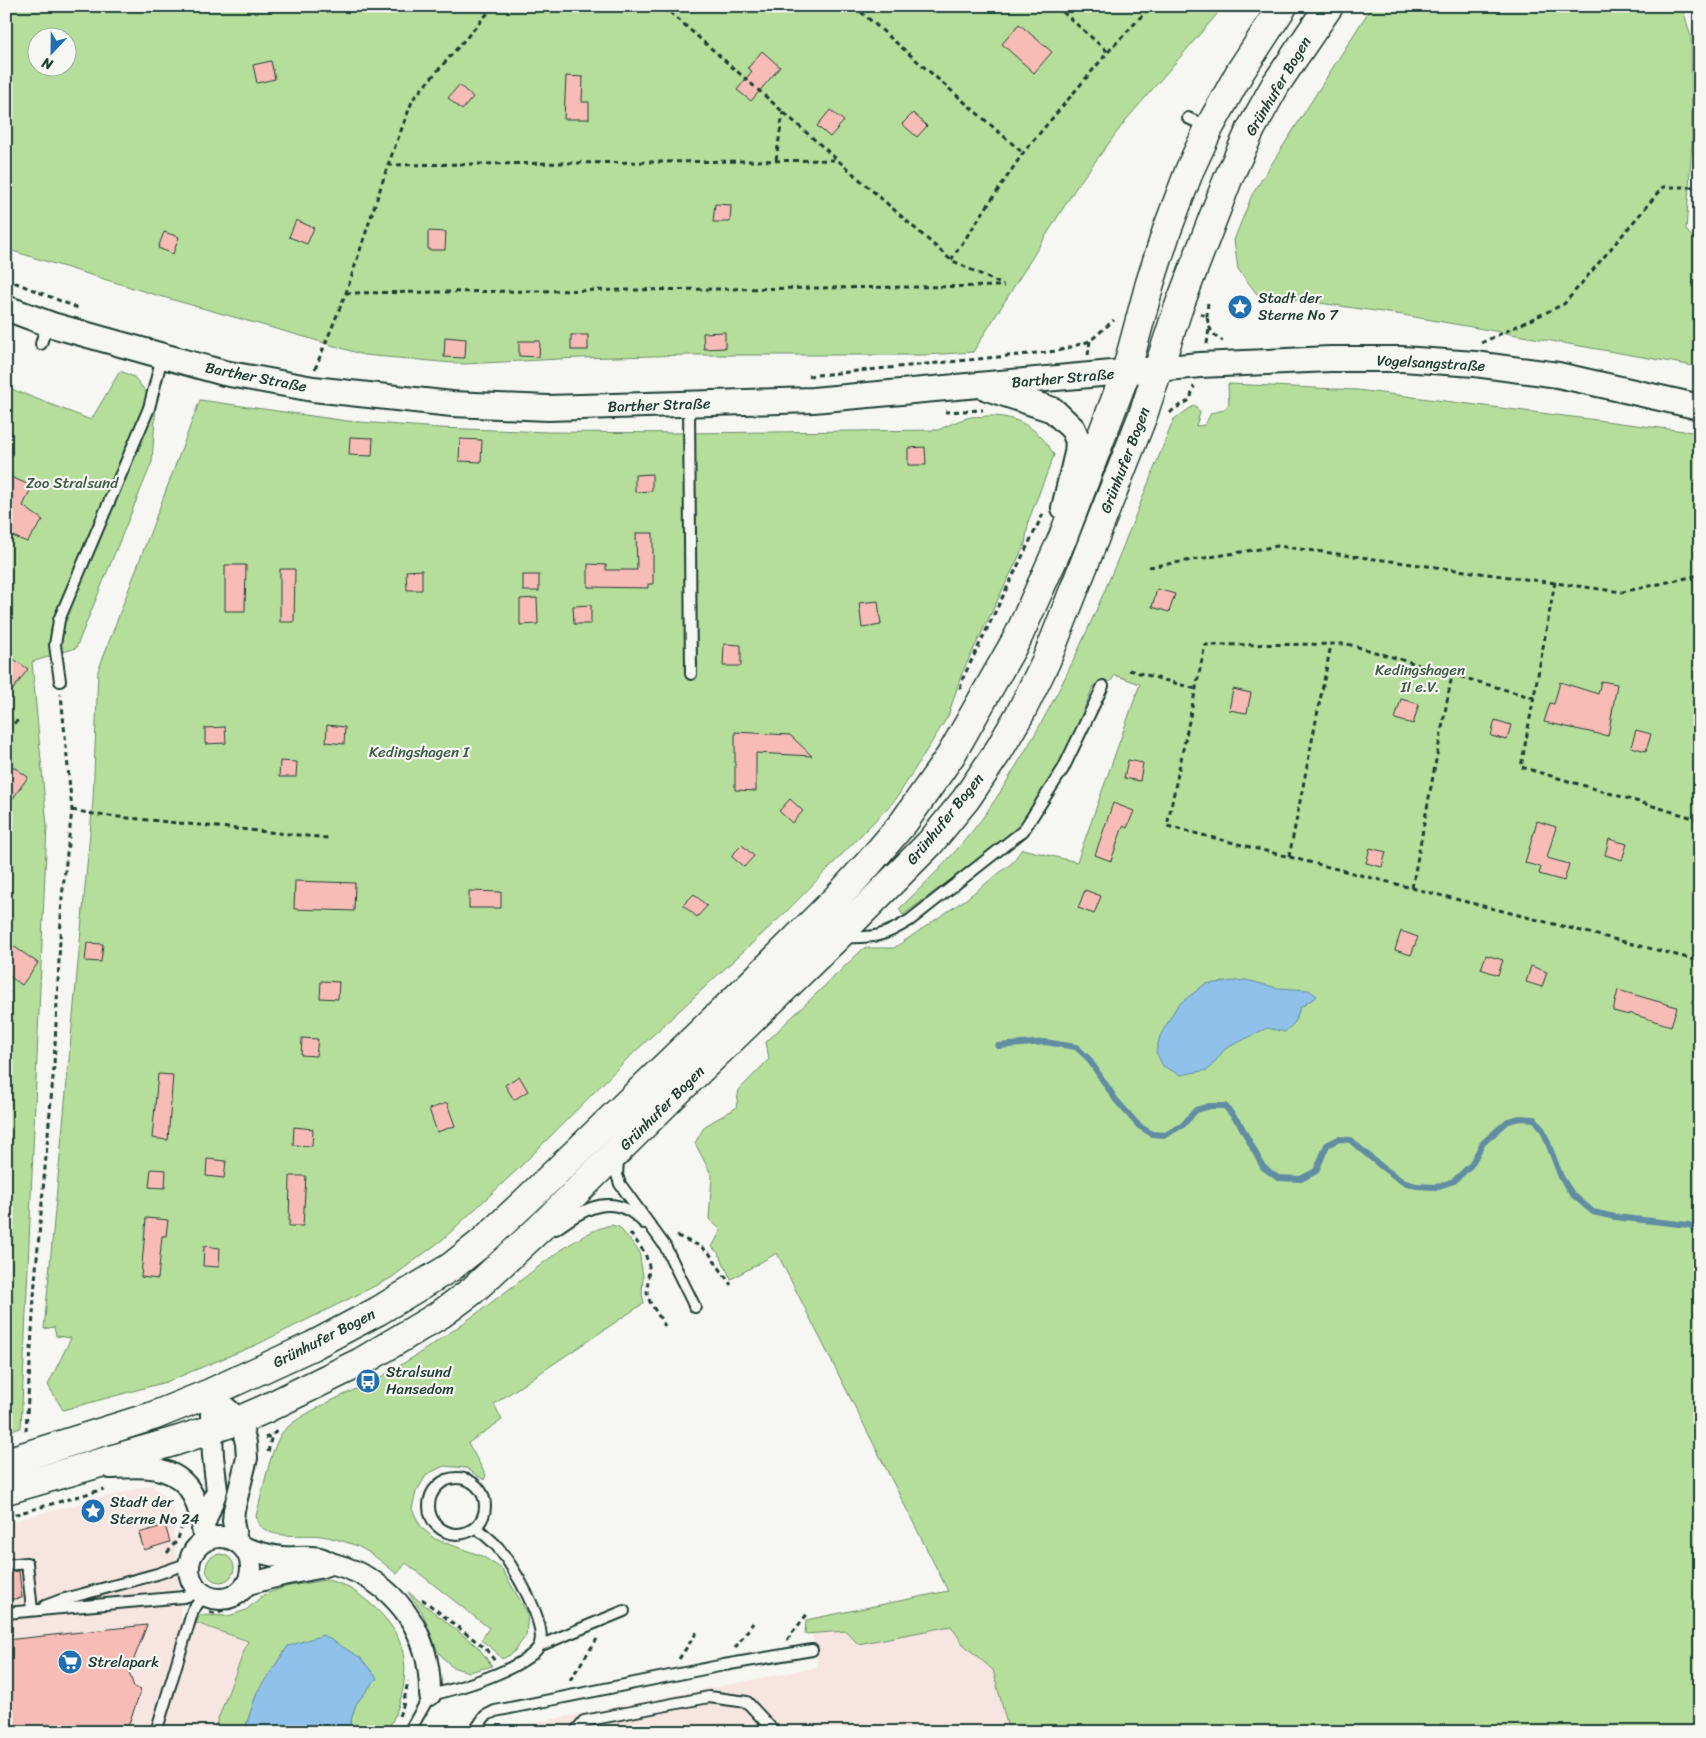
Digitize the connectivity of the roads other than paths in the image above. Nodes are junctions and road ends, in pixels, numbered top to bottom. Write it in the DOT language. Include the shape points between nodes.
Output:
graph roads {
  1 [pos="1283,6"];
  2 [pos="1329,6"];
  3 [pos="6,308"];
  4 [pos="162,357"];
  5 [pos="1159,368"];
  6 [pos="1126,372"];
  7 [pos="980,386"];
  8 [pos="689,404"];
  9 [pos="1700,407"];
  10 [pos="1066,529"];
  11 [pos="691,674"];
  12 [pos="60,681"];
  13 [pos="1103,686"];
  14 [pos="837,937"];
  15 [pos="622,1147"];
  16 [pos="665,1246"];
  17 [pos="517,1250"];
  18 [pos="695,1307"];
  19 [pos="210,1393"];
  20 [pos="240,1420"];
  21 [pos="211,1430"];
  22 [pos="6,1462"];
  23 [pos="78,1469"];
  24 [pos="6,1490"];
  25 [pos="476,1527"];
  26 [pos="201,1535"];
  27 [pos="241,1545"];
  28 [pos="189,1563"];
  29 [pos="332,1564"];
  30 [pos="6,1566"];
  31 [pos="248,1584"];
  32 [pos="202,1594"];
  33 [pos="32,1610"];
  34 [pos="624,1611"];
  35 [pos="6,1613"];
  36 [pos="539,1646"];
  37 [pos="812,1650"];
  38 [pos="430,1695"];
  39 [pos="156,1732"];
  40 [pos="409,1732"];
  41 [pos="474,1732"];
  42 [pos="575,1732"];
  43 [pos="775,1732"];
  1 -- 6 [label="main road, Grünhufer Bogen" via="1240,72 1199,123 1190,169 1143,306"];
  2 -- 5 [label="main road, Grünhufer Bogen" via="1276,84 1251,129 1228,178"];
  3 -- 4 [label="street, Barther Straße" via="46,335"];
  4 -- 8 [label="street, Barther Straße" via="267,381 452,404 548,408"];
  4 -- 12 [label="lane" via="150,408 58,620 55,645"];
  5 -- 6 [label="street, Barther Straße"];
  5 -- 9 [label="street, Vogelsangstraße" via="1330,359 1475,364 1558,375"];
  5 -- 14 [label="main road, Grünhufer Bogen" via="1068,608 1021,712 966,799 930,843"];
  6 -- 7 [label="street, Barther Straße"];
  6 -- 10 [label="main road, Grünhufer Bogen"];
  7 -- 8 [label="street, Barther Straße" via="813,400"];
  7 -- 10 [label="street" via="1053,410 1073,429 1078,448 1064,504"];
  8 -- 11 [label="lane"];
  10 -- 19 [label="main road, Grünhufer Bogen" via="1018,637 950,755 904,822 838,897 480,1244 450,1267 378,1311 312,1346"];
  13 -- 14 [label="lane" via="1063,769 1023,831 892,932 868,938"];
  14 -- 15 [label="main road, Grünhufer Bogen"];
  15 -- 16 [label="lane" via="617,1160 620,1184"];
  15 -- 17 [label="main road, Grünhufer Bogen"];
  16 -- 17 [label="lane" via="626,1208 612,1204 586,1210 544,1238"];
  16 -- 18 [label="lane"];
  17 -- 20 [label="main road, Grünhufer Bogen" via="472,1291 406,1336 361,1362"];
  19 -- 20 [label="street"];
  19 -- 21 [label="street"];
  19 -- 22 [label="main road, Grünhufer Bogen" via="153,1416"];
  20 -- 21 [label="main road, Grünhufer Bogen"];
  20 -- 27 [label="street" via="247,1458 233,1521"];
  21 -- 23 [label="main road, Grünhufer Bogen"];
  21 -- 26 [label="street" via="217,1490"];
  23 -- 24 [label="main road, Grünhufer Bogen"];
  23 -- 26 [label="street, Grünhufer Bogen" via="145,1466 165,1470 187,1486 195,1500"];
  25 -- 25 [label="lane" via="485,1512 485,1503 477,1487 461,1478 452,1478 436,1487 429,1504 434,1522 449,1533 468,1532"];
  25 -- 36 [label="lane" via="496,1546 522,1583 541,1632"];
  26 -- 27 [label="street" via="208,1539 228,1538"];
  26 -- 28 [label="street"];
  27 -- 29 [label="street" via="281,1557 321,1558"];
  27 -- 31 [label="street" via="250,1556 252,1566"];
  28 -- 32 [label="street" via="194,1584"];
  28 -- 33 [label="lane"];
  29 -- 31 [label="street"];
  29 -- 38 [label="street" via="347,1567 375,1582 395,1598 412,1619 427,1661"];
  30 -- 33 [label="lane" via="27,1563"];
  31 -- 32 [label="street" via="228,1598"];
  32 -- 33 [label="lane"];
  32 -- 39 [label="lane" via="193,1610"];
  33 -- 35 [label="lane"];
  34 -- 36 [label="lane"];
  36 -- 38 [label="lane" via="525,1660 461,1688"];
  37 -- 41 [label="lane" via="495,1711 485,1716"];
  38 -- 40 [label="lane"];
  42 -- 43 [label="lane" via="584,1720 709,1697 747,1702"];
}
